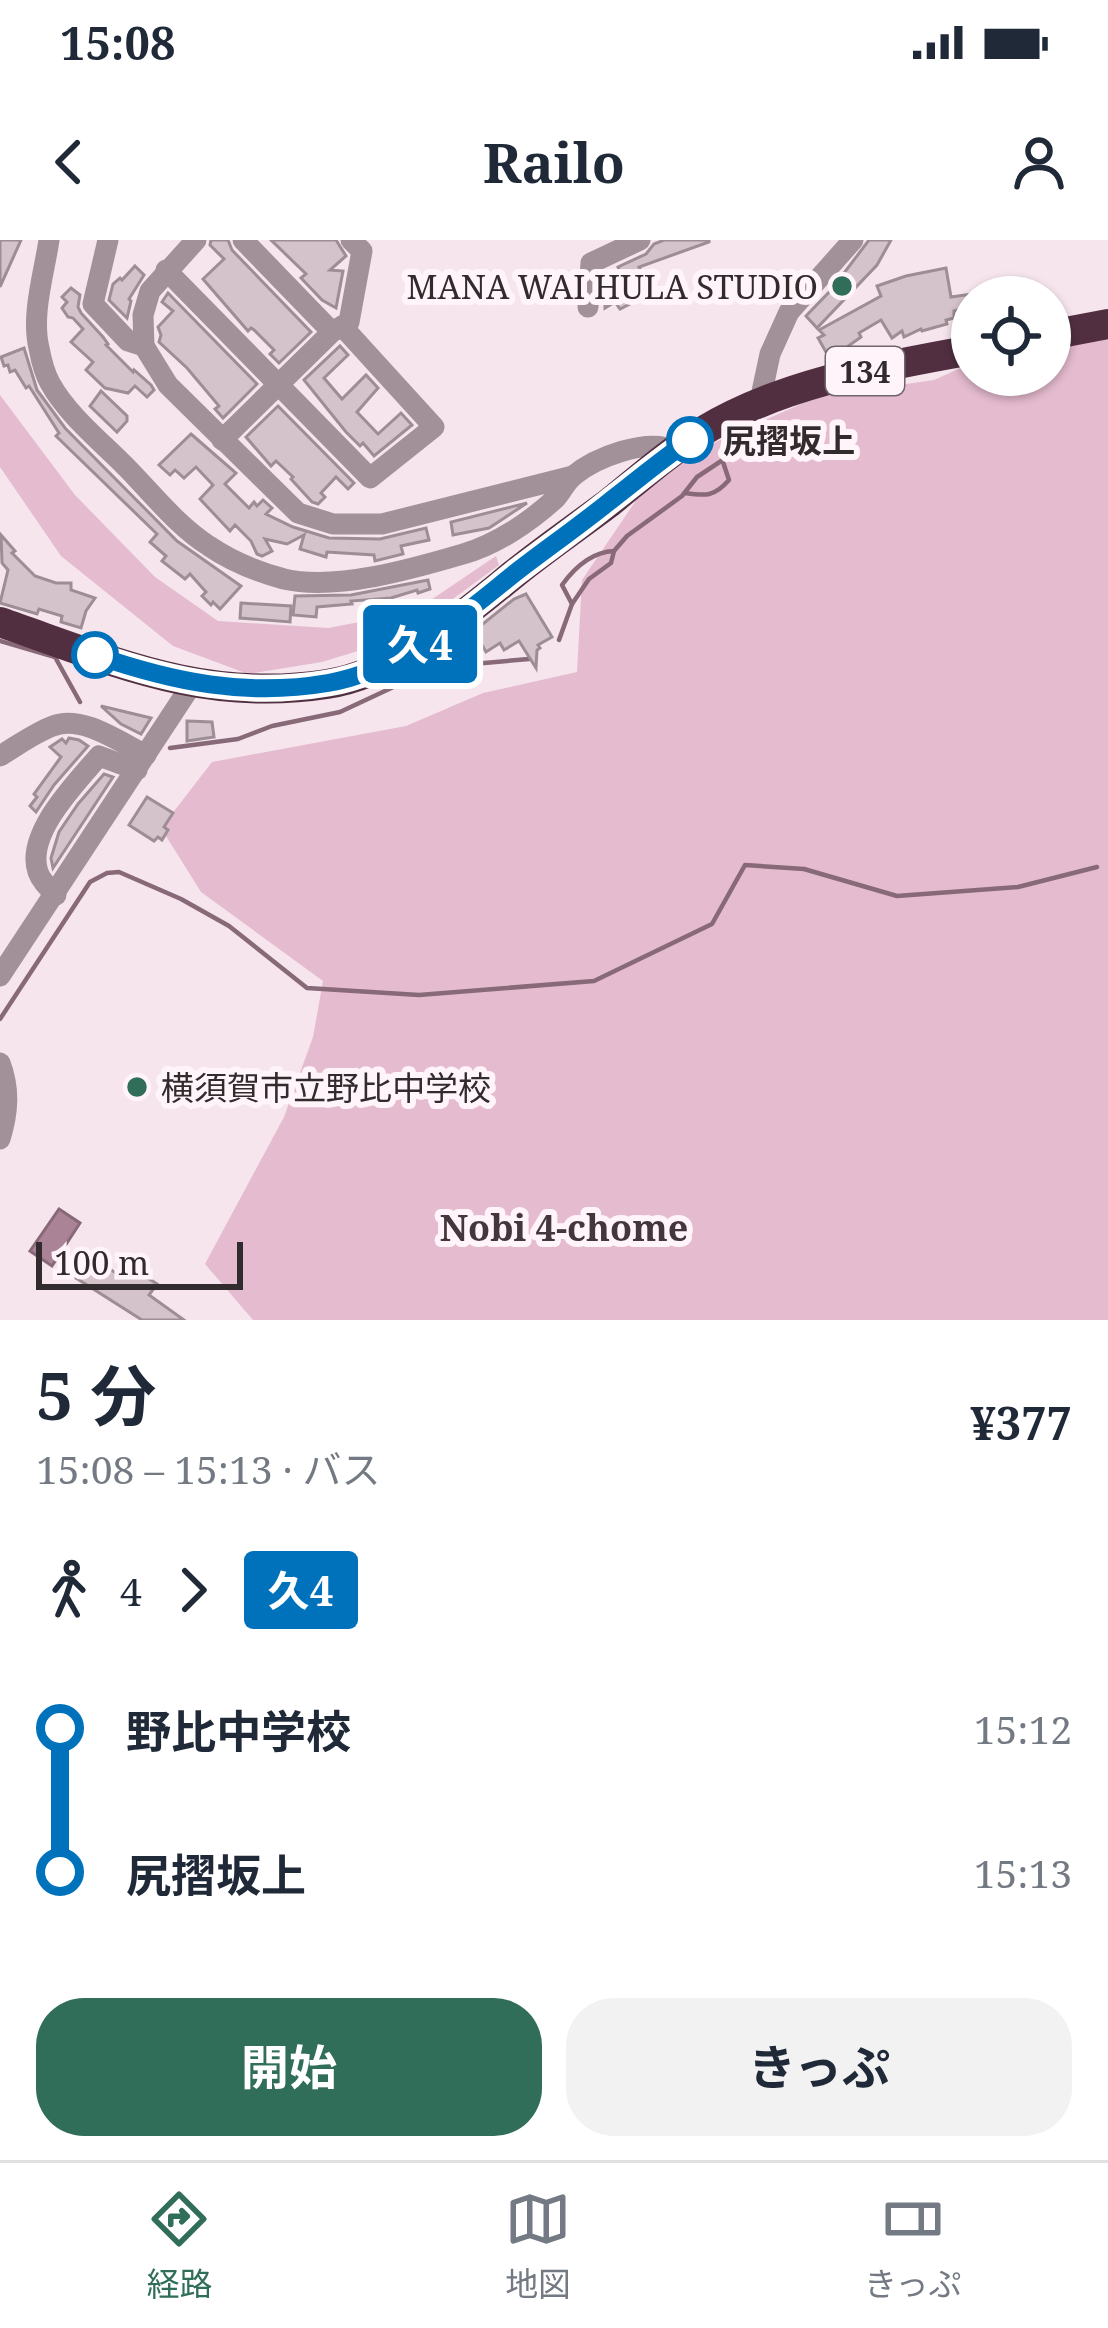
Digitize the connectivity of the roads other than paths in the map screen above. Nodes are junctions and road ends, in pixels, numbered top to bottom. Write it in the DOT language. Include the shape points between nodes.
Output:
graph roads {
  1 [pos="49,240"];
  2 [pos="108,240"];
  3 [pos="196,240"];
  4 [pos="243,240"];
  5 [pos="640,240"];
  6 [pos="853,240"];
  7 [pos="360,244"];
  8 [pos="166,270"];
  9 [pos="588,307"];
  10 [pos="1108,324"];
  11 [pos="337,329"];
  12 [pos="1071,331"];
  13 [pos="144,346"];
  14 [pos="951,354"];
  15 [pos="279,384"];
  16 [pos="760,401"];
  17 [pos="222,440"];
  18 [pos="674,450"];
  19 [pos="573,476"];
  20 [pos="0,622"];
  21 [pos="192,684"];
  22 [pos="0,756"];
  23 [pos="141,763"];
  24 [pos="56,895"];
  25 [pos="0,976"];
  26 [pos="0,1063"];
  27 [pos="0,1139"];
  1 -- 19 [label="street" via="38,346 50,382 180,522 246,566 287,580 324,581 469,553 515,530"];
  2 -- 13 [label="street" via="93,304 128,341"];
  3 -- 8 [label="street"];
  4 -- 11 [label="street"];
  5 -- 9 [label="street" via="591,263"];
  6 -- 16 [label="street" via="789,312"];
  7 -- 11 [label="street" via="349,322"];
  8 -- 13 [label="street" via="143,315"];
  8 -- 15 [label="street"];
  10 -- 12 [label="highway"];
  11 -- 15 [label="street"];
  11 -- 15 [label="street" via="434,427 370,478"];
  13 -- 17 [label="street" via="168,386"];
  14 -- 16 [label="highway, 134"];
  15 -- 17 [label="street"];
  16 -- 18 [label="highway, 134"];
  17 -- 19 [label="street" via="298,512 333,524 382,524"];
  18 -- 19 [label="street" via="638,446"];
  18 -- 21 [label="highway, 134" via="446,629 384,664 332,683"];
  20 -- 21 [label="highway, 134"];
  21 -- 23 [label="street"];
  22 -- 23 [label="street" via="57,723 73,723"];
  23 -- 24 [label="street"];
  23 -- 24 [label="street" via="99,756 43,829 36,868"];
  24 -- 25 [label="street"];
  26 -- 27 [label="street" via="8,1093"];
}
